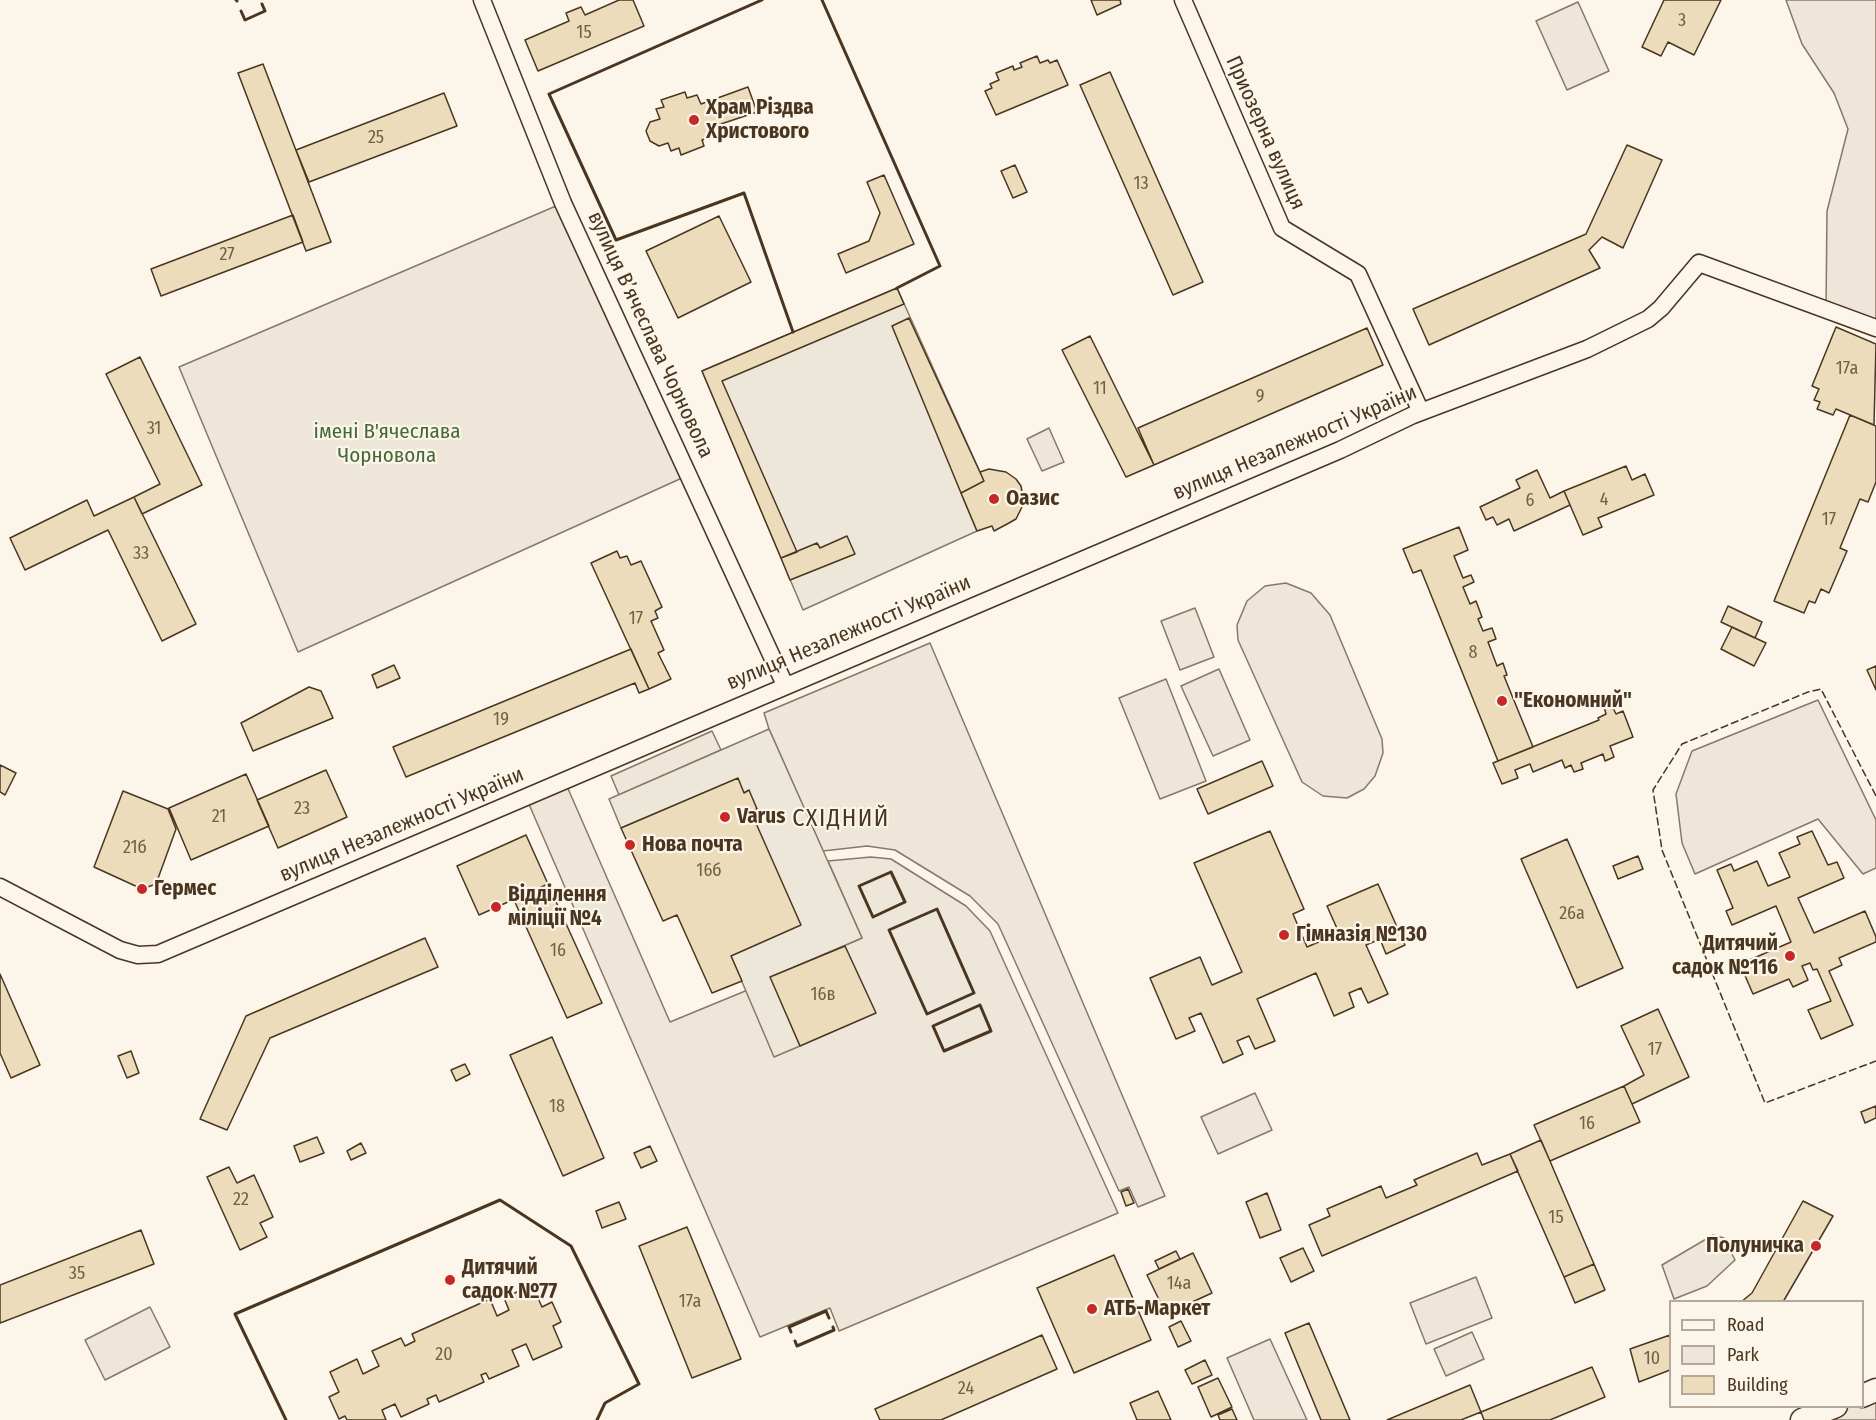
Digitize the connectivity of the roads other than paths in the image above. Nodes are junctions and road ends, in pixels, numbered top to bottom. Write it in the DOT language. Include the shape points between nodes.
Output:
graph roads {
  1 [pos="482,0"];
  2 [pos="1183,0"];
  3 [pos="1876,328"];
  4 [pos="1421,412"];
  5 [pos="784,686"];
  6 [pos="0,887"];
  7 [pos="1833,1408"];
  8 [pos="1803,1420"];
  1 -- 5 [label="street, вулиця Вʼячеслава Чорновола" via="563,203"];
  2 -- 4 [label="street, Приозерна вулиця" via="1282,228 1358,273"];
  3 -- 4 [label="street, вулиця Незалежності України" via="1699,262 1648,319 1587,349"];
  4 -- 5 [label="street, вулиця Незалежності України"];
  5 -- 6 [label="street, вулиця Незалежності України" via="158,954 138,955 120,950"];
  7 -- 8 [label="street"];
}
